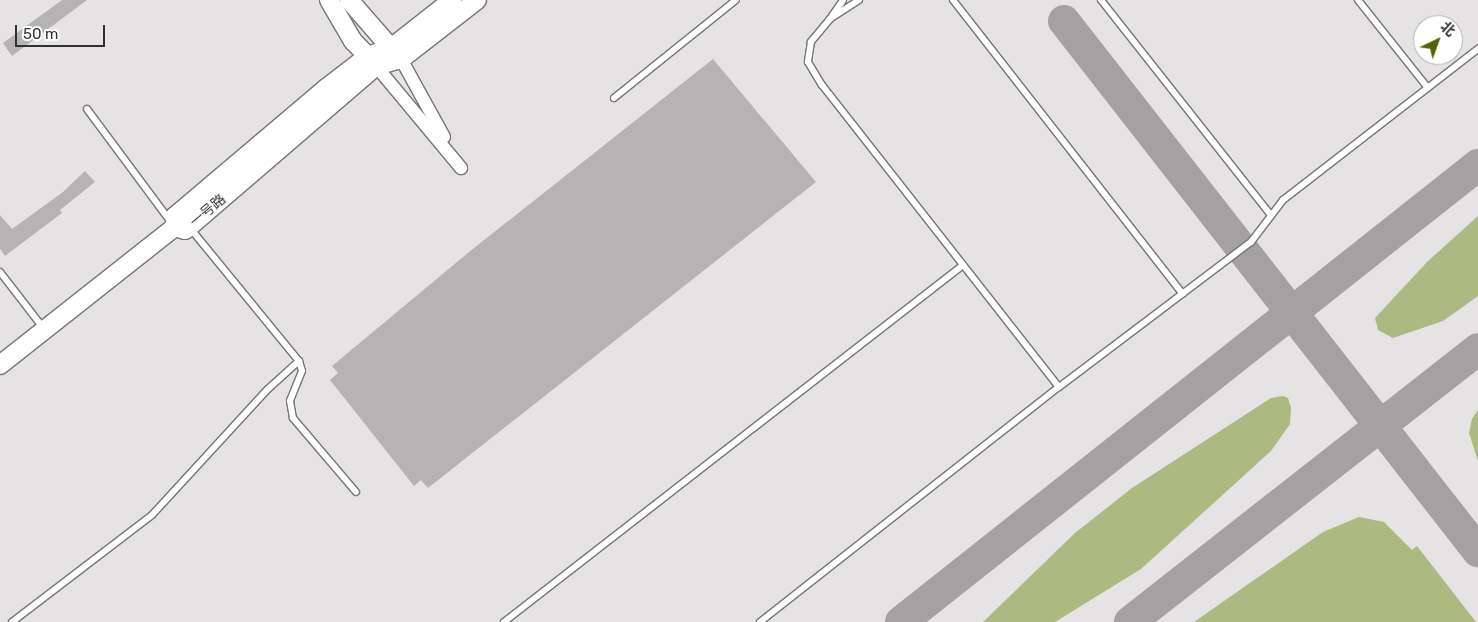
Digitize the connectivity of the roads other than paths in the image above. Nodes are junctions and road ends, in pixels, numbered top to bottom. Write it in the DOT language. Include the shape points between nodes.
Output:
graph roads {
  1 [pos="329,0"];
  2 [pos="349,0"];
  3 [pos="452,0"];
  4 [pos="477,0"];
  5 [pos="736,0"];
  6 [pos="843,0"];
  7 [pos="859,0"];
  8 [pos="953,0"];
  9 [pos="1101,0"];
  10 [pos="1358,0"];
  11 [pos="830,19"];
  12 [pos="1478,49"];
  13 [pos="396,54"];
  14 [pos="372,61"];
  15 [pos="1428,88"];
  16 [pos="614,98"];
  17 [pos="87,109"];
  18 [pos="1270,214"];
  19 [pos="182,227"];
  20 [pos="963,265"];
  21 [pos="0,272"];
  22 [pos="1183,294"];
  23 [pos="44,330"];
  24 [pos="299,360"];
  25 [pos="0,365"];
  26 [pos="1059,387"];
  27 [pos="356,492"];
  28 [pos="12,622"];
  29 [pos="504,622"];
  30 [pos="760,622"];
  1 -- 14 [label="main road" via="353,41"];
  2 -- 13 [label="main road"];
  3 -- 13 [label="main road, 一号路"];
  4 -- 13 [label="main road, 一号路"];
  5 -- 16 [label="lane"];
  6 -- 11 [label="lane"];
  7 -- 11 [label="lane"];
  8 -- 22 [label="lane"];
  9 -- 18 [label="lane"];
  10 -- 15 [label="lane"];
  11 -- 20 [label="lane" via="810,42 808,62 822,85"];
  12 -- 15 [label="lane"];
  13 -- 14 [label="main road, 一号路"];
  13 -- 14 [label="street" via="461,168"];
  14 -- 19 [label="main road, 一号路"];
  15 -- 18 [label="lane" via="1283,200"];
  17 -- 19 [label="lane"];
  18 -- 22 [label="lane" via="1251,242"];
  19 -- 23 [label="main road, 一号路"];
  19 -- 24 [label="lane"];
  20 -- 26 [label="lane"];
  20 -- 29 [label="lane"];
  21 -- 23 [label="lane"];
  22 -- 26 [label="lane"];
  23 -- 25 [label="main road, 一号路"];
  24 -- 27 [label="lane" via="302,371 290,401 293,418"];
  24 -- 28 [label="lane" via="268,389 152,515"];
  26 -- 30 [label="lane"];
}
